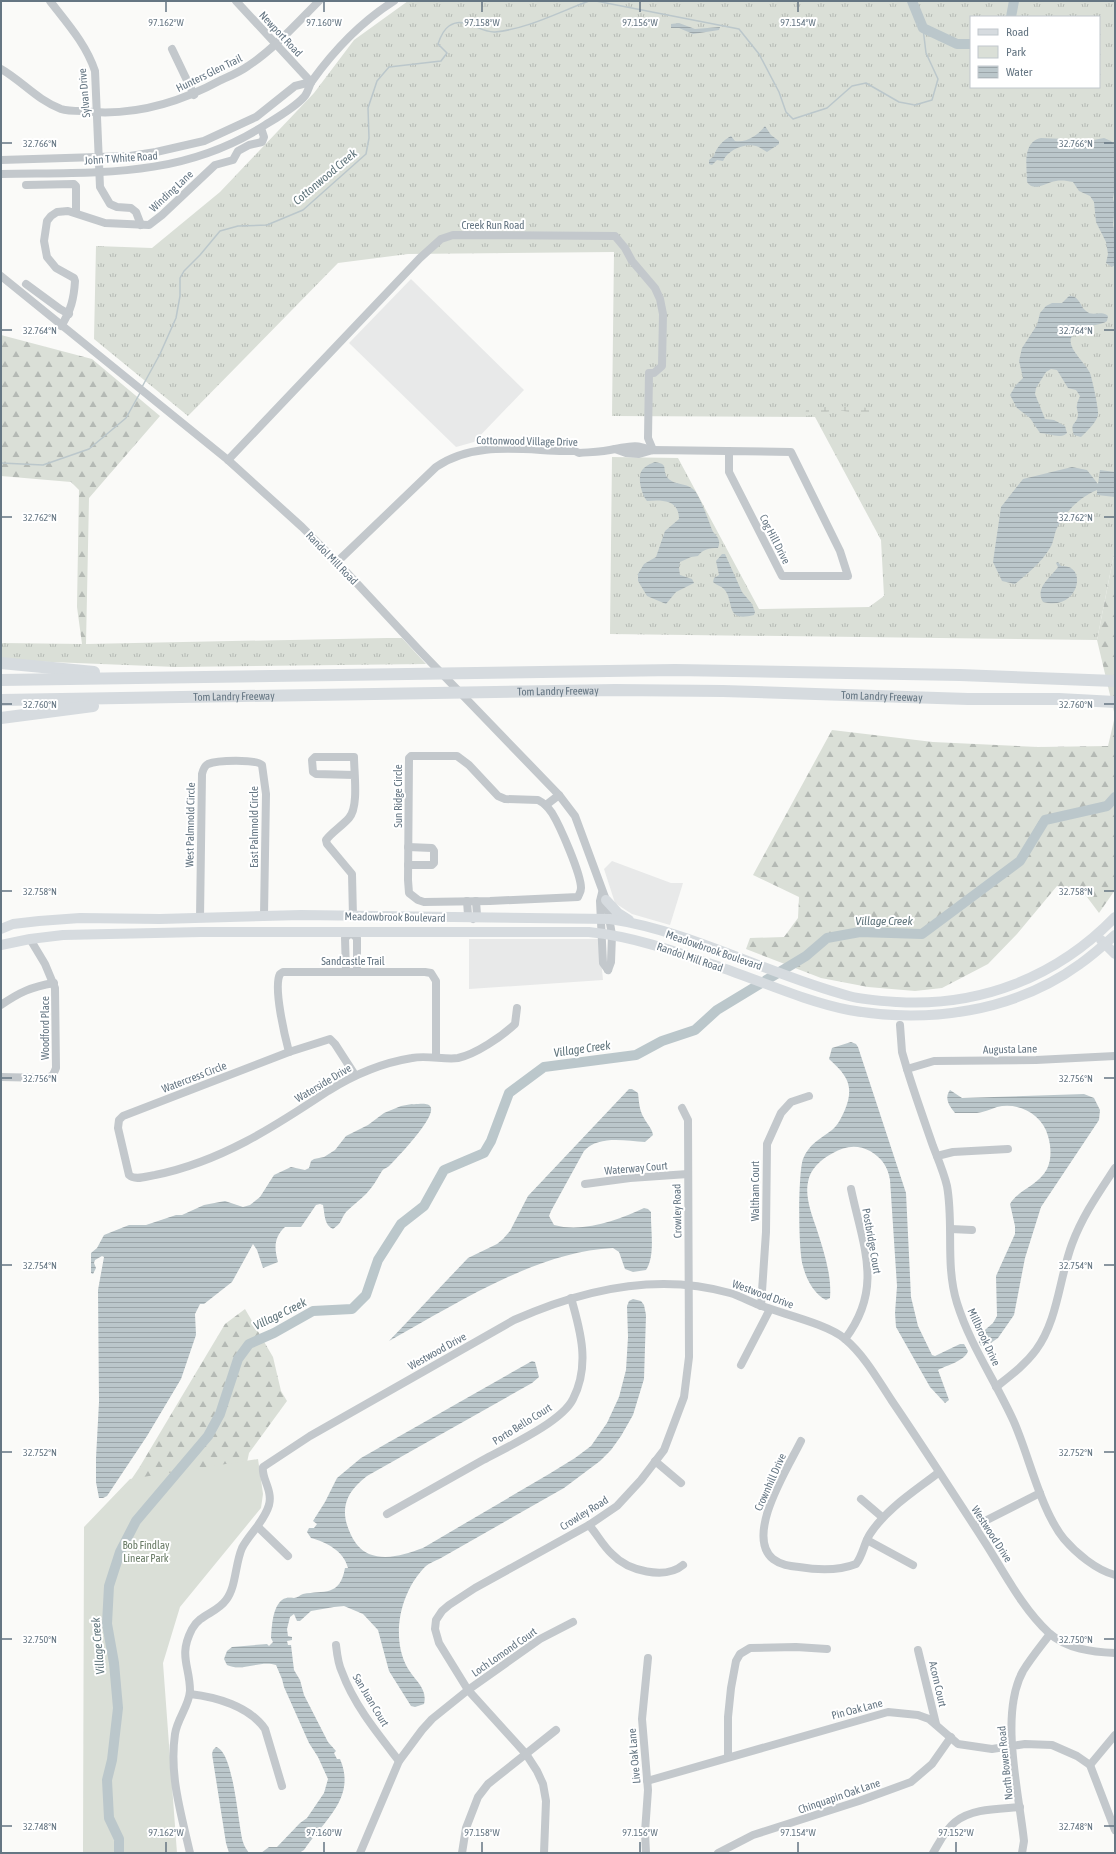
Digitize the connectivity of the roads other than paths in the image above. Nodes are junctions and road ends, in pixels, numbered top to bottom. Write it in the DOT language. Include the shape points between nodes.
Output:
graph roads {
  1 [pos="50,1"];
  2 [pos="236,1"];
  3 [pos="319,1"];
  4 [pos="394,1"];
  5 [pos="275,44"];
  6 [pos="172,49"];
  7 [pos="1,69"];
  8 [pos="311,82"];
  9 [pos="194,95"];
  10 [pos="98,113"];
  11 [pos="261,128"];
  12 [pos="235,143"];
  13 [pos="238,151"];
  14 [pos="99,156"];
  15 [pos="1,160"];
  16 [pos="100,172"];
  17 [pos="1,174"];
  18 [pos="26,185"];
  19 [pos="76,213"];
  20 [pos="142,225"];
  21 [pos="1,276"];
  22 [pos="26,284"];
  23 [pos="69,314"];
  24 [pos="61,326"];
  25 [pos="653,450"];
  26 [pos="729,450"];
  27 [pos="228,460"];
  28 [pos="338,562"];
  29 [pos="848,576"];
  30 [pos="1,663"];
  31 [pos="155,678"];
  32 [pos="1,680"];
  33 [pos="1115,681"];
  34 [pos="154,699"];
  35 [pos="1,700"];
  36 [pos="1115,702"];
  37 [pos="1,718"];
  38 [pos="236,762"];
  39 [pos="354,775"];
  40 [pos="559,795"];
  41 [pos="546,805"];
  42 [pos="408,848"];
  43 [pos="408,865"];
  44 [pos="604,896"];
  45 [pos="467,901"];
  46 [pos="476,901"];
  47 [pos="264,915"];
  48 [pos="353,917"];
  49 [pos="1115,917"];
  50 [pos="200,918"];
  51 [pos="473,919"];
  52 [pos="606,919"];
  53 [pos="26,923"];
  54 [pos="636,924"];
  55 [pos="1,929"];
  56 [pos="201,932"];
  57 [pos="351,933"];
  58 [pos="602,933"];
  59 [pos="1099,933"];
  60 [pos="612,935"];
  61 [pos="30,938"];
  62 [pos="1111,940"];
  63 [pos="1,945"];
  64 [pos="1115,954"];
  65 [pos="346,972"];
  66 [pos="357,972"];
  67 [pos="54,983"];
  68 [pos="1,1005"];
  69 [pos="517,1008"];
  70 [pos="900,1025"];
  71 [pos="289,1052"];
  72 [pos="436,1056"];
  73 [pos="1115,1056"];
  74 [pos="906,1069"];
  75 [pos="355,1075"];
  76 [pos="1,1077"];
  77 [pos="809,1096"];
  78 [pos="682,1108"];
  79 [pos="1008,1149"];
  80 [pos="936,1156"];
  81 [pos="1115,1168"];
  82 [pos="688,1174"];
  83 [pos="130,1176"];
  84 [pos="585,1184"];
  85 [pos="851,1189"];
  86 [pos="951,1229"];
  87 [pos="972,1230"];
  88 [pos="689,1285"];
  89 [pos="571,1298"];
  90 [pos="761,1306"];
  91 [pos="770,1309"];
  92 [pos="845,1339"];
  93 [pos="741,1365"];
  94 [pos="996,1387"];
  95 [pos="801,1441"];
  96 [pos="655,1462"];
  97 [pos="938,1473"];
  98 [pos="681,1483"];
  99 [pos="1040,1493"];
  100 [pos="861,1499"];
  101 [pos="387,1514"];
  102 [pos="882,1517"];
  103 [pos="589,1525"];
  104 [pos="975,1526"];
  105 [pos="258,1527"];
  106 [pos="867,1540"];
  107 [pos="288,1556"];
  108 [pos="683,1565"];
  109 [pos="913,1565"];
  110 [pos="1115,1574"];
  111 [pos="573,1622"];
  112 [pos="1050,1634"];
  113 [pos="336,1645"];
  114 [pos="827,1649"];
  115 [pos="918,1650"];
  116 [pos="1115,1653"];
  117 [pos="648,1658"];
  118 [pos="468,1690"];
  119 [pos="190,1694"];
  120 [pos="936,1724"];
  121 [pos="556,1730"];
  122 [pos="1115,1735"];
  123 [pos="951,1737"];
  124 [pos="1012,1745"];
  125 [pos="526,1754"];
  126 [pos="728,1757"];
  127 [pos="399,1761"];
  128 [pos="1090,1765"];
  129 [pos="647,1781"];
  130 [pos="282,1786"];
  131 [pos="1020,1806"];
  132 [pos="1115,1830"];
  133 [pos="190,1853"];
  134 [pos="360,1853"];
  135 [pos="462,1853"];
  136 [pos="544,1853"];
  137 [pos="646,1853"];
  138 [pos="718,1853"];
  139 [pos="933,1853"];
  140 [pos="1022,1853"];
  1 -- 10 [label="street, Sylvan Drive" via="83,43 91,58 96,76"];
  2 -- 5 [label="street, Newport Road"];
  3 -- 5 [label="street, Hunters Glen Trail"];
  4 -- 8 [label="street, John T White Road" via="352,33"];
  5 -- 8 [label="street, Newport Road"];
  5 -- 9 [label="street, Hunters Glen Trail" via="248,66"];
  6 -- 9 [label="street"];
  7 -- 10 [label="street, Hunters Glen Trail" via="49,104 63,109"];
  8 -- 11 [label="street, John T White Road" via="305,96"];
  8 -- 14 [label="street, John T White Road" via="295,86 256,117 204,141 156,152"];
  9 -- 10 [label="street, Hunters Glen Trail" via="165,105"];
  10 -- 14 [label="street, Sylvan Drive"];
  11 -- 12 [label="street, John T White Road"];
  11 -- 13 [label="street, Winding Lane" via="264,137 262,142"];
  12 -- 13 [label="street"];
  12 -- 16 [label="street, John T White Road" via="206,155 170,164 129,171"];
  13 -- 20 [label="street, Winding Lane" via="233,160 215,165 204,174 157,219"];
  14 -- 15 [label="street, John T White Road"];
  14 -- 16 [label="street, Sylvan Drive"];
  16 -- 17 [label="street, John T White Road"];
  16 -- 20 [label="street, Sylvan Drive" via="100,187 110,204 131,208 136,212"];
  18 -- 19 [label="street" via="74,184"];
  19 -- 20 [label="street, Winding Lane" via="105,223"];
  19 -- 23 [label="street, Winding Lane" via="57,212 51,216 47,220 44,241 45,252 50,262 74,278 74,298"];
  21 -- 24 [label="street, Randol Mill Road"];
  22 -- 23 [label="street"];
  23 -- 24 [label="street, Winding Lane"];
  24 -- 27 [label="street, Randol Mill Road"];
  25 -- 26 [label="street, Cottonwood Village Drive"];
  25 -- 27 [label="street, Creek Run Road" via="648,438 649,373 654,373 662,366 663,310 655,288 615,236 453,235 441,239 420,258"];
  25 -- 28 [label="street, Cottonwood Village Drive" via="639,454 615,449 579,453 564,450 482,450 452,457 436,467"];
  26 -- 29 [label="street, Cottonwood Village Drive" via="791,452 840,550"];
  26 -- 29 [label="street, Cog Hill Drive" via="729,472 782,576"];
  27 -- 28 [label="street, Randol Mill Road"];
  28 -- 40 [label="street, Randol Mill Road"];
  30 -- 31 [label="highway"];
  31 -- 32 [label="highway, Tom Landry Freeway"];
  31 -- 33 [label="highway, Tom Landry Freeway" via="675,670"];
  34 -- 35 [label="highway, Tom Landry Freeway"];
  34 -- 36 [label="highway, Tom Landry Freeway" via="615,690 1059,698"];
  34 -- 37 [label="highway"];
  38 -- 47 [label="street, East Palmnold Circle" via="260,763 265,775"];
  38 -- 50 [label="street, West Palmnold Circle" via="209,764 203,770"];
  39 -- 39 [label="street" via="354,757 315,757 312,760 313,772 316,774"];
  39 -- 48 [label="street" via="355,806 352,813 326,840 352,874"];
  40 -- 41 [label="street"];
  40 -- 44 [label="street, Randol Mill Road" via="575,816"];
  41 -- 42 [label="street, Sun Ridge Circle" via="538,800 505,799 498,796 458,756 411,756"];
  41 -- 46 [label="street, Sun Ridge Circle" via="553,814 573,860 581,886 578,897"];
  42 -- 43 [label="street, Sun Ridge Circle"];
  42 -- 43 [label="street" via="432,848 434,851 432,865"];
  43 -- 45 [label="street, Sun Ridge Circle" via="409,893 414,898 424,902"];
  44 -- 52 [label="street, Randol Mill Road"];
  44 -- 54 [label="main road" via="618,913"];
  45 -- 46 [label="street, Sun Ridge Circle"];
  45 -- 51 [label="street" via="468,915"];
  46 -- 51 [label="street" via="476,915"];
  47 -- 48 [label="main road, Meadowbrook Boulevard"];
  47 -- 50 [label="main road, Meadowbrook Boulevard"];
  48 -- 51 [label="main road, Meadowbrook Boulevard"];
  48 -- 57 [label="main road"];
  49 -- 59 [label="main road, Meadowbrook Boulevard"];
  50 -- 53 [label="main road, Meadowbrook Boulevard" via="80,918"];
  50 -- 56 [label="main road"];
  51 -- 52 [label="main road, Meadowbrook Boulevard"];
  52 -- 54 [label="main road, Meadowbrook Boulevard"];
  52 -- 58 [label="street, Randol Mill Road"];
  52 -- 60 [label="street, Randol Mill Road"];
  53 -- 55 [label="main road, Meadowbrook Boulevard" via="13,924"];
  53 -- 61 [label="main road"];
  54 -- 59 [label="main road, Meadowbrook Boulevard" via="703,944 781,974 849,996 875,1001 921,1003 962,999 997,991 1034,977 1081,948"];
  56 -- 57 [label="main road, Meadowbrook Boulevard"];
  56 -- 61 [label="main road, Meadowbrook Boulevard"];
  57 -- 58 [label="main road, Meadowbrook Boulevard"];
  57 -- 65 [label="street" via="345,938"];
  57 -- 66 [label="street" via="356,938"];
  58 -- 60 [label="main road, Meadowbrook Boulevard"];
  58 -- 60 [label="street, Randol Mill Road" via="603,963 608,970 611,962"];
  59 -- 62 [label="main road"];
  60 -- 62 [label="main road, Randol Mill Road" via="664,947 849,1010 944,1015 971,1011 1020,997 1079,965"];
  61 -- 63 [label="main road, Meadowbrook Boulevard"];
  61 -- 67 [label="street, Woodford Place"];
  62 -- 64 [label="main road"];
  65 -- 66 [label="street, Sandcastle Trail"];
  65 -- 71 [label="street, Sandcastle Trail" via="283,972 278,978 283,1026"];
  66 -- 72 [label="street, Sandcastle Trail" via="431,973 436,981"];
  67 -- 68 [label="street" via="29,988"];
  67 -- 76 [label="street, Woodford Place" via="56,1061 53,1075 47,1078"];
  69 -- 72 [label="street, Waterside Drive" via="515,1024 484,1047 457,1058"];
  70 -- 74 [label="street, Millbrook Drive"];
  71 -- 75 [label="street, Watercress Circle" via="330,1039"];
  71 -- 83 [label="street, Watercress Circle" via="122,1116 118,1128"];
  72 -- 75 [label="street, Waterside Drive" via="378,1066"];
  73 -- 74 [label="street, Augusta Lane" via="934,1061"];
  74 -- 80 [label="street, Millbrook Drive"];
  75 -- 83 [label="street, Waterside Drive" via="268,1131 208,1160 176,1171 139,1178"];
  77 -- 90 [label="street, Waltham Court" via="791,1102 782,1113 768,1144"];
  78 -- 82 [label="street, Crowley Road" via="688,1120"];
  79 -- 80 [label="street" via="953,1152"];
  80 -- 86 [label="street, Millbrook Drive" via="946,1184"];
  81 -- 94 [label="street" via="1082,1218 1047,1329 1036,1350 1020,1369"];
  82 -- 84 [label="street, Waterway Court"];
  82 -- 88 [label="street, Crowley Road"];
  85 -- 92 [label="street, Postbridge Court" via="866,1261 868,1284 863,1310"];
  86 -- 87 [label="street"];
  86 -- 94 [label="street, Millbrook Drive" via="951,1271 956,1302 966,1330"];
  88 -- 89 [label="street, Westwood Drive" via="640,1284"];
  88 -- 90 [label="street, Westwood Drive" via="730,1293"];
  88 -- 96 [label="street, Crowley Road" via="690,1335 684,1397 664,1450"];
  89 -- 101 [label="street, Porto Bello Court" via="582,1342 583,1364 570,1405 544,1426"];
  89 -- 105 [label="street, Westwood Drive" via="514,1320 310,1436 263,1466 262,1473 270,1502"];
  90 -- 91 [label="street, Westwood Drive"];
  91 -- 92 [label="street, Westwood Drive"];
  91 -- 93 [label="street"];
  92 -- 97 [label="street, Westwood Drive" via="861,1355"];
  94 -- 99 [label="street, Millbrook Drive" via="1017,1428"];
  95 -- 106 [label="street, Crownhill Drive" via="767,1514 763,1537 771,1556 784,1565 837,1569 856,1564"];
  96 -- 98 [label="street"];
  96 -- 103 [label="street, Crowley Road" via="617,1506"];
  97 -- 102 [label="street, Crownhill Drive"];
  97 -- 104 [label="street, Westwood Drive"];
  99 -- 104 [label="street"];
  99 -- 110 [label="street, Millbrook Drive" via="1064,1539 1098,1567"];
  100 -- 102 [label="street"];
  102 -- 106 [label="street, Crownhill Drive"];
  103 -- 108 [label="street" via="611,1554 627,1564 655,1572 672,1572"];
  103 -- 118 [label="street, Crowley Road" via="475,1588 442,1611 436,1620 437,1638"];
  104 -- 112 [label="street, Westwood Drive" via="1026,1607"];
  105 -- 107 [label="street"];
  105 -- 119 [label="street" via="243,1547 228,1598 221,1606 200,1618 187,1639 184,1654"];
  106 -- 109 [label="street"];
  111 -- 118 [label="street, Loch Lomond Court" via="540,1639"];
  112 -- 116 [label="street, Westwood Drive" via="1087,1651"];
  112 -- 124 [label="street, North Bowen Road" via="1023,1672 1016,1690 1011,1715"];
  113 -- 127 [label="street, San Juan Court" via="346,1683 372,1726"];
  114 -- 126 [label="street" via="750,1648 740,1654 736,1661 731,1688"];
  115 -- 120 [label="street, Acorn Court"];
  117 -- 129 [label="street, Live Oak Lane" via="642,1719"];
  118 -- 125 [label="street, Crowley Road"];
  118 -- 127 [label="street, Loch Lomond Court" via="432,1719"];
  119 -- 130 [label="street" via="220,1700 238,1708 261,1724 265,1729"];
  119 -- 133 [label="street" via="176,1730 173,1748 174,1787"];
  120 -- 123 [label="street, Pin Oak Lane"];
  120 -- 126 [label="street, Pin Oak Lane" via="918,1715 888,1712"];
  121 -- 125 [label="street"];
  122 -- 128 [label="street"];
  123 -- 124 [label="street, Pin Oak Lane" via="958,1744 992,1749"];
  123 -- 138 [label="street, Chinquapin Oak Lane" via="932,1764 911,1782 852,1804 753,1835"];
  124 -- 128 [label="street, Pin Oak Lane" via="1052,1745"];
  124 -- 131 [label="street, North Bowen Road"];
  125 -- 135 [label="street" via="488,1784 478,1796 466,1828"];
  125 -- 136 [label="street, Crowley Road" via="543,1784 546,1801"];
  126 -- 129 [label="street, Pin Oak Lane"];
  127 -- 134 [label="street, Loch Lomond Court"];
  128 -- 132 [label="street"];
  129 -- 137 [label="street, Live Oak Lane"];
  131 -- 139 [label="street" via="966,1815 954,1822"];
  131 -- 140 [label="street, North Bowen Road" via="1024,1841"];
}
